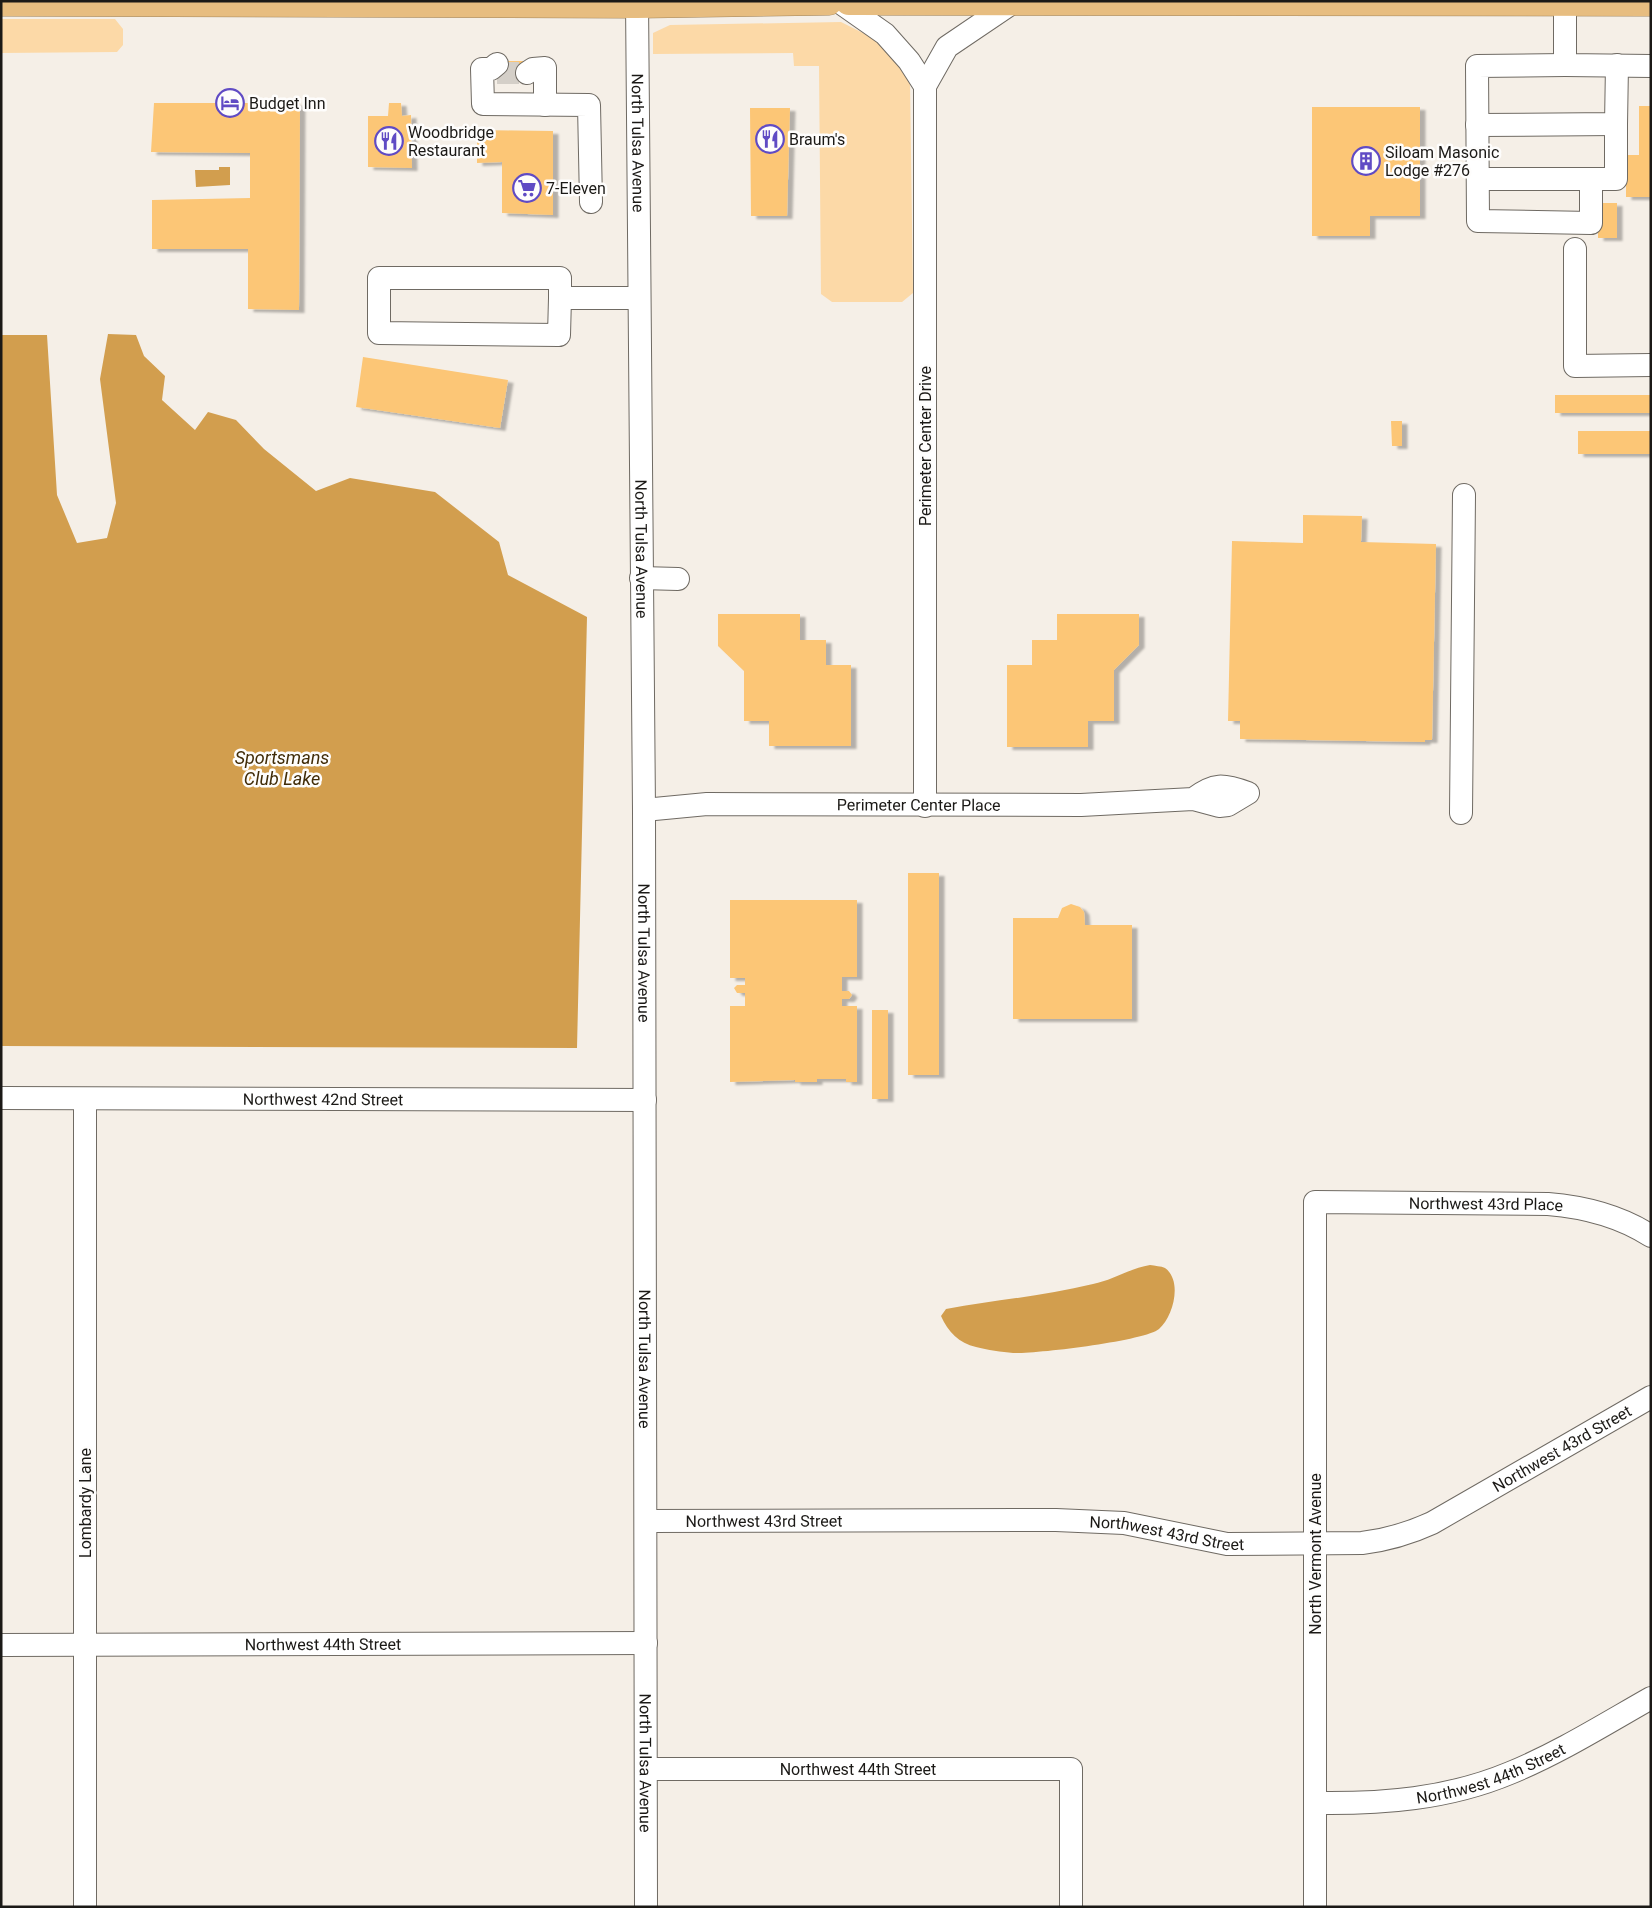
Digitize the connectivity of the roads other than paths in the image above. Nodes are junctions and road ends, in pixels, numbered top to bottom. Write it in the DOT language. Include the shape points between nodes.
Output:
graph roads {
  1 [pos="829,1"];
  2 [pos="838,1"];
  3 [pos="849,1"];
  4 [pos="1564,1"];
  5 [pos="1,2"];
  6 [pos="1198,2"];
  7 [pos="1651,2"];
  8 [pos="637,3"];
  9 [pos="1012,3"];
  10 [pos="1565,65"];
  11 [pos="1617,66"];
  12 [pos="1651,66"];
  13 [pos="495,69"];
  14 [pos="529,69"];
  15 [pos="925,86"];
  16 [pos="545,104"];
  17 [pos="1616,124"];
  18 [pos="1478,125"];
  19 [pos="1478,179"];
  20 [pos="1591,180"];
  21 [pos="591,202"];
  22 [pos="1575,249"];
  23 [pos="560,298"];
  24 [pos="639,298"];
  25 [pos="1651,365"];
  26 [pos="1464,495"];
  27 [pos="641,578"];
  28 [pos="678,580"];
  29 [pos="1193,799"];
  30 [pos="925,806"];
  31 [pos="644,810"];
  32 [pos="1461,813"];
  33 [pos="1,1098"];
  34 [pos="85,1099"];
  35 [pos="644,1100"];
  36 [pos="1315,1202"];
  37 [pos="1651,1236"];
  38 [pos="1651,1397"];
  39 [pos="646,1521"];
  40 [pos="1315,1544"];
  41 [pos="646,1643"];
  42 [pos="1,1645"];
  43 [pos="85,1646"];
  44 [pos="1651,1698"];
  45 [pos="646,1769"];
  46 [pos="1316,1803"];
  47 [pos="85,1907"];
  48 [pos="646,1907"];
  49 [pos="1071,1907"];
  50 [pos="1315,1907"];
  1 -- 8 [label="highway"];
  2 -- 15 [label="street" via="885,34 909,61"];
  3 -- 9 [label="highway"];
  4 -- 6 [label="highway"];
  4 -- 7 [label="highway"];
  4 -- 10 [label="street"];
  5 -- 8 [label="highway"];
  6 -- 9 [label="highway"];
  8 -- 24 [label="street, North Tulsa Avenue"];
  9 -- 15 [label="street, Perimeter Center Drive" via="946,48"];
  10 -- 11 [label="street"];
  10 -- 18 [label="street" via="1477,66"];
  11 -- 12 [label="street"];
  11 -- 17 [label="street"];
  13 -- 16 [label="street" via="482,69 483,104"];
  14 -- 16 [label="street" via="545,68"];
  15 -- 30 [label="street, Perimeter Center Drive"];
  16 -- 21 [label="street" via="589,104"];
  17 -- 18 [label="street"];
  17 -- 20 [label="street" via="1616,179"];
  18 -- 19 [label="street"];
  19 -- 20 [label="street"];
  19 -- 20 [label="street" via="1478,221 1592,223"];
  22 -- 25 [label="street" via="1575,366"];
  23 -- 23 [label="street" via="559,335 379,333 379,278 560,278"];
  23 -- 24 [label="street"];
  24 -- 27 [label="street, North Tulsa Avenue"];
  26 -- 32 [label="street"];
  27 -- 28 [label="street"];
  27 -- 31 [label="street, North Tulsa Avenue"];
  29 -- 30 [label="street, Perimeter Center Place" via="1081,805"];
  30 -- 31 [label="street, Perimeter Center Place" via="707,804"];
  31 -- 35 [label="street, North Tulsa Avenue"];
  33 -- 34 [label="street, Northwest 42nd Street"];
  34 -- 35 [label="street, Northwest 42nd Street"];
  34 -- 43 [label="street, Lombardy Lane"];
  35 -- 39 [label="street, North Tulsa Avenue"];
  36 -- 37 [label="street, Northwest 43rd Place" via="1565,1205 1625,1222"];
  36 -- 40 [label="street, North Vermont Avenue"];
  38 -- 40 [label="street, Northwest 43rd Street" via="1413,1532 1381,1541"];
  39 -- 40 [label="street, Northwest 43rd Street" via="1056,1520 1124,1523 1227,1544"];
  39 -- 41 [label="street, North Tulsa Avenue"];
  40 -- 46 [label="street, North Vermont Avenue"];
  41 -- 43 [label="street, Northwest 44th Street"];
  41 -- 45 [label="street, North Tulsa Avenue"];
  42 -- 43 [label="street, Northwest 44th Street"];
  43 -- 47 [label="street, Lombardy Lane"];
  44 -- 46 [label="street, Northwest 44th Street" via="1549,1755 1478,1785 1408,1800 1368,1804"];
  45 -- 48 [label="street, North Tulsa Avenue"];
  45 -- 49 [label="street, Northwest 44th Street" via="1071,1769"];
  46 -- 50 [label="street, North Vermont Avenue"];
}
